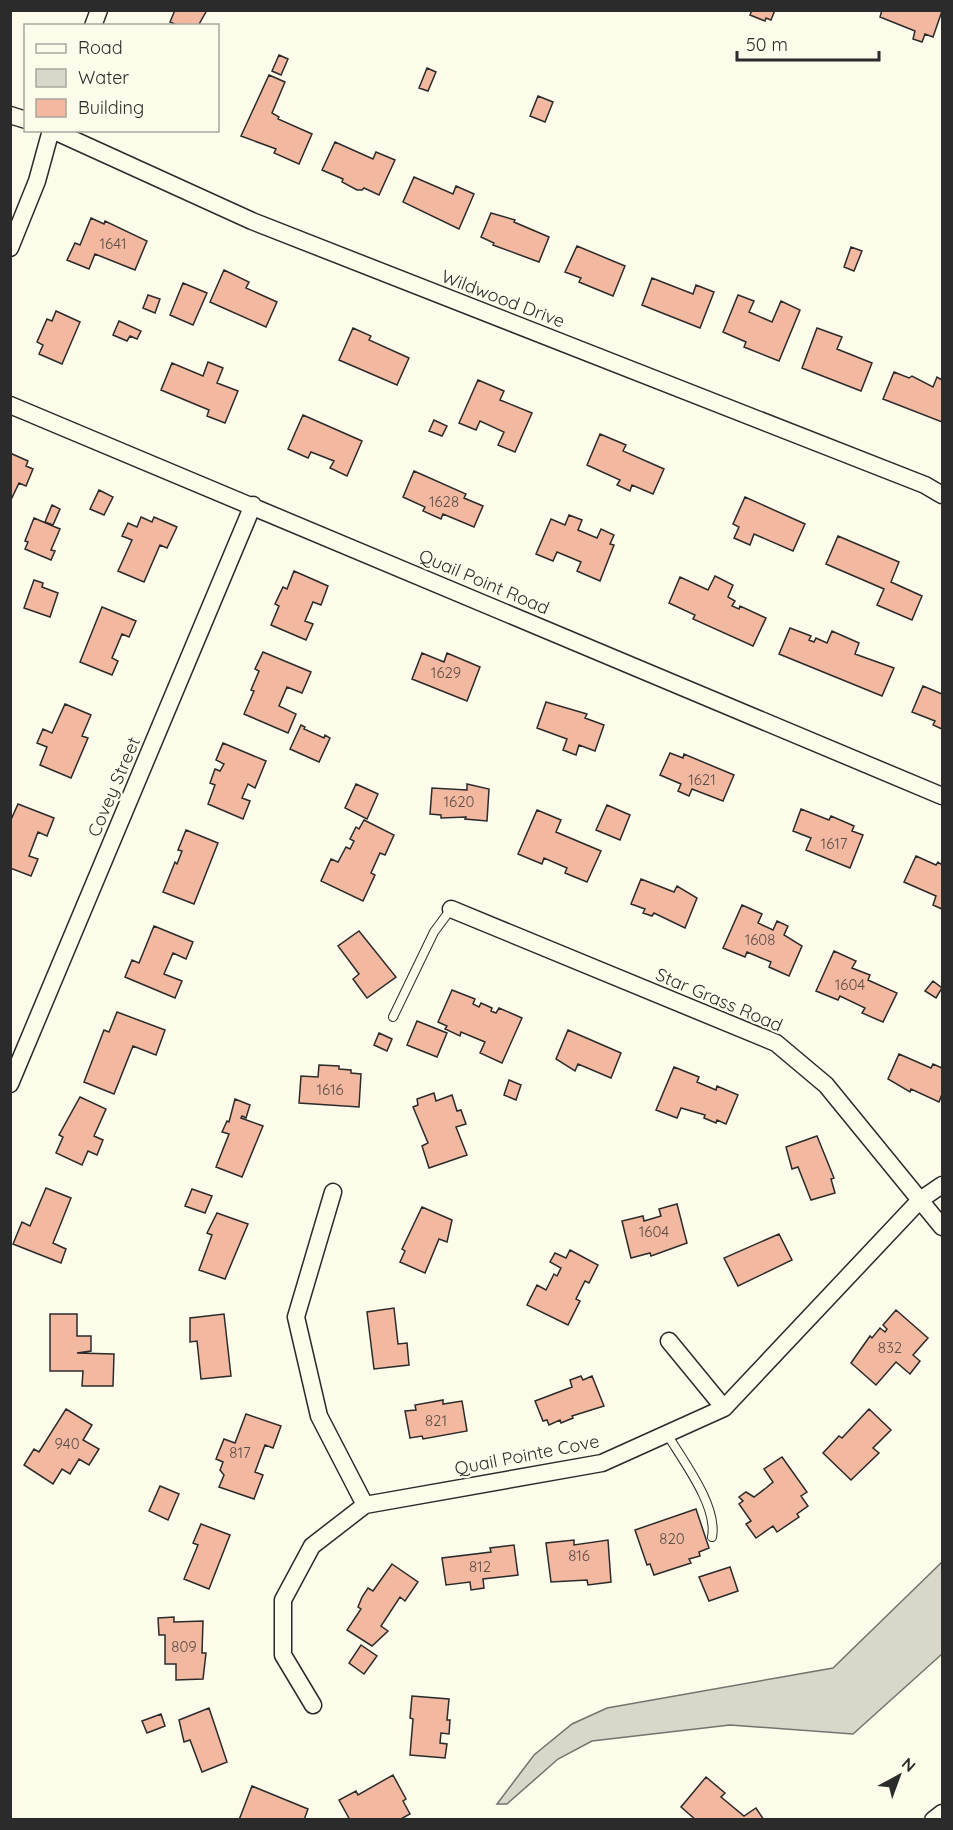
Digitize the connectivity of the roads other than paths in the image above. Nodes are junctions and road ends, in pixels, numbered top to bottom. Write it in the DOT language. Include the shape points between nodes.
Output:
graph roads {
  1 [pos="51,132"];
  2 [pos="56,132"];
  3 [pos="10,248"];
  4 [pos="10,405"];
  5 [pos="942,495"];
  6 [pos="253,505"];
  7 [pos="942,796"];
  8 [pos="451,909"];
  9 [pos="393,1017"];
  10 [pos="10,1084"];
  11 [pos="942,1185"];
  12 [pos="333,1192"];
  13 [pos="920,1200"];
  14 [pos="942,1227"];
  15 [pos="669,1341"];
  16 [pos="724,1408"];
  17 [pos="666,1434"];
  18 [pos="366,1505"];
  19 [pos="712,1537"];
  20 [pos="313,1705"];
  21 [pos="942,1813"];
  22 [pos="933,1820"];
  1 -- 3 [label="street"];
  2 -- 5 [label="street, Wildwood Drive" via="252,221 926,485"];
  4 -- 6 [label="street, Quail Point Road"];
  6 -- 7 [label="street, Quail Point Road"];
  6 -- 10 [label="street, Covey Street"];
  8 -- 9 [label="lane" via="434,932"];
  8 -- 13 [label="street, Star Grass Road" via="776,1043 826,1085"];
  11 -- 13 [label="street, Quail Pointe Cove"];
  12 -- 18 [label="street" via="296,1317 319,1416"];
  13 -- 14 [label="street, Star Grass Road"];
  13 -- 16 [label="street, Quail Pointe Cove"];
  15 -- 16 [label="street"];
  16 -- 17 [label="street, Quail Pointe Cove"];
  17 -- 18 [label="street, Quail Pointe Cove" via="602,1463"];
  17 -- 19 [label="lane" via="704,1494 712,1514"];
  18 -- 20 [label="street, Quail Pointe Cove" via="312,1546 284,1600 282,1655"];
  21 -- 22 [label="street"];
}
